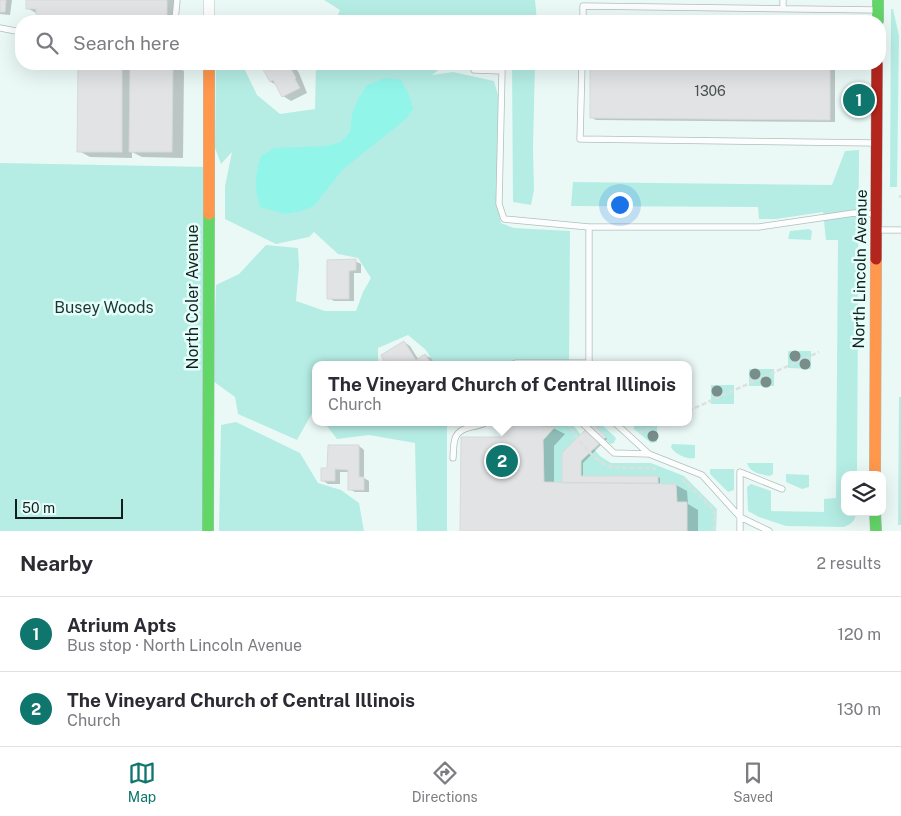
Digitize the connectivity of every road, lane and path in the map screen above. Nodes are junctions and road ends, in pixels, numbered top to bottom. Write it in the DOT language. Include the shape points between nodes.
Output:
graph roads {
  1 [pos="177,0"];
  2 [pos="209,0"];
  3 [pos="740,0"];
  4 [pos="783,0"];
  5 [pos="740,8"];
  6 [pos="783,9"];
  7 [pos="878,10"];
  8 [pos="176,15"];
  9 [pos="209,15"];
  10 [pos="583,15"];
  11 [pos="0,28"];
  12 [pos="15,31"];
  13 [pos="209,70"];
  14 [pos="474,70"];
  15 [pos="582,70"];
  16 [pos="878,70"];
  17 [pos="877,143"];
  18 [pos="877,214"];
  19 [pos="589,227"];
  20 [pos="877,230"];
  21 [pos="901,230"];
  22 [pos="819,352"];
  23 [pos="589,361"];
  24 [pos="692,409"];
  25 [pos="475,426"];
  26 [pos="570,426"];
  27 [pos="585,426"];
  28 [pos="618,426"];
  29 [pos="649,454"];
  30 [pos="452,458"];
  31 [pos="660,470"];
  32 [pos="874,471"];
  33 [pos="675,476"];
  34 [pos="782,489"];
  35 [pos="875,516"];
  36 [pos="740,517"];
  37 [pos="208,531"];
  38 [pos="714,531"];
  39 [pos="740,531"];
  40 [pos="769,531"];
  41 [pos="876,531"];
  1 -- 8 [label="lane"];
  2 -- 9 [label="street"];
  3 -- 5 [label="lane"];
  4 -- 6 [label="lane"];
  5 -- 6 [label="lane"];
  5 -- 10 [label="lane" via="583,6"];
  6 -- 7 [label="lane"];
  11 -- 12 [label="lane"];
  13 -- 37 [label="street, North Coler Avenue"];
  14 -- 19 [label="lane" via="502,70 499,204 504,219"];
  15 -- 17 [label="lane" via="580,139"];
  16 -- 17 [label="street, North Lincoln Avenue"];
  17 -- 18 [label="street, North Lincoln Avenue"];
  18 -- 19 [label="lane" via="854,213 759,227"];
  18 -- 20 [label="street, North Lincoln Avenue"];
  19 -- 23 [label="lane"];
  20 -- 21 [label="lane"];
  20 -- 32 [label="street, North Lincoln Avenue"];
  22 -- 24 [label="path"];
  25 -- 30 [label="lane" via="462,429 457,434"];
  26 -- 31 [label="path" via="585,448 607,466"];
  27 -- 29 [label="lane" via="614,453"];
  28 -- 29 [label="lane"];
  29 -- 36 [label="lane" via="702,475"];
  33 -- 38 [label="path" via="682,479 714,512"];
  34 -- 36 [label="lane" via="740,472"];
  35 -- 41 [label="street"];
  36 -- 39 [label="lane"];
  36 -- 40 [label="lane"];
}
